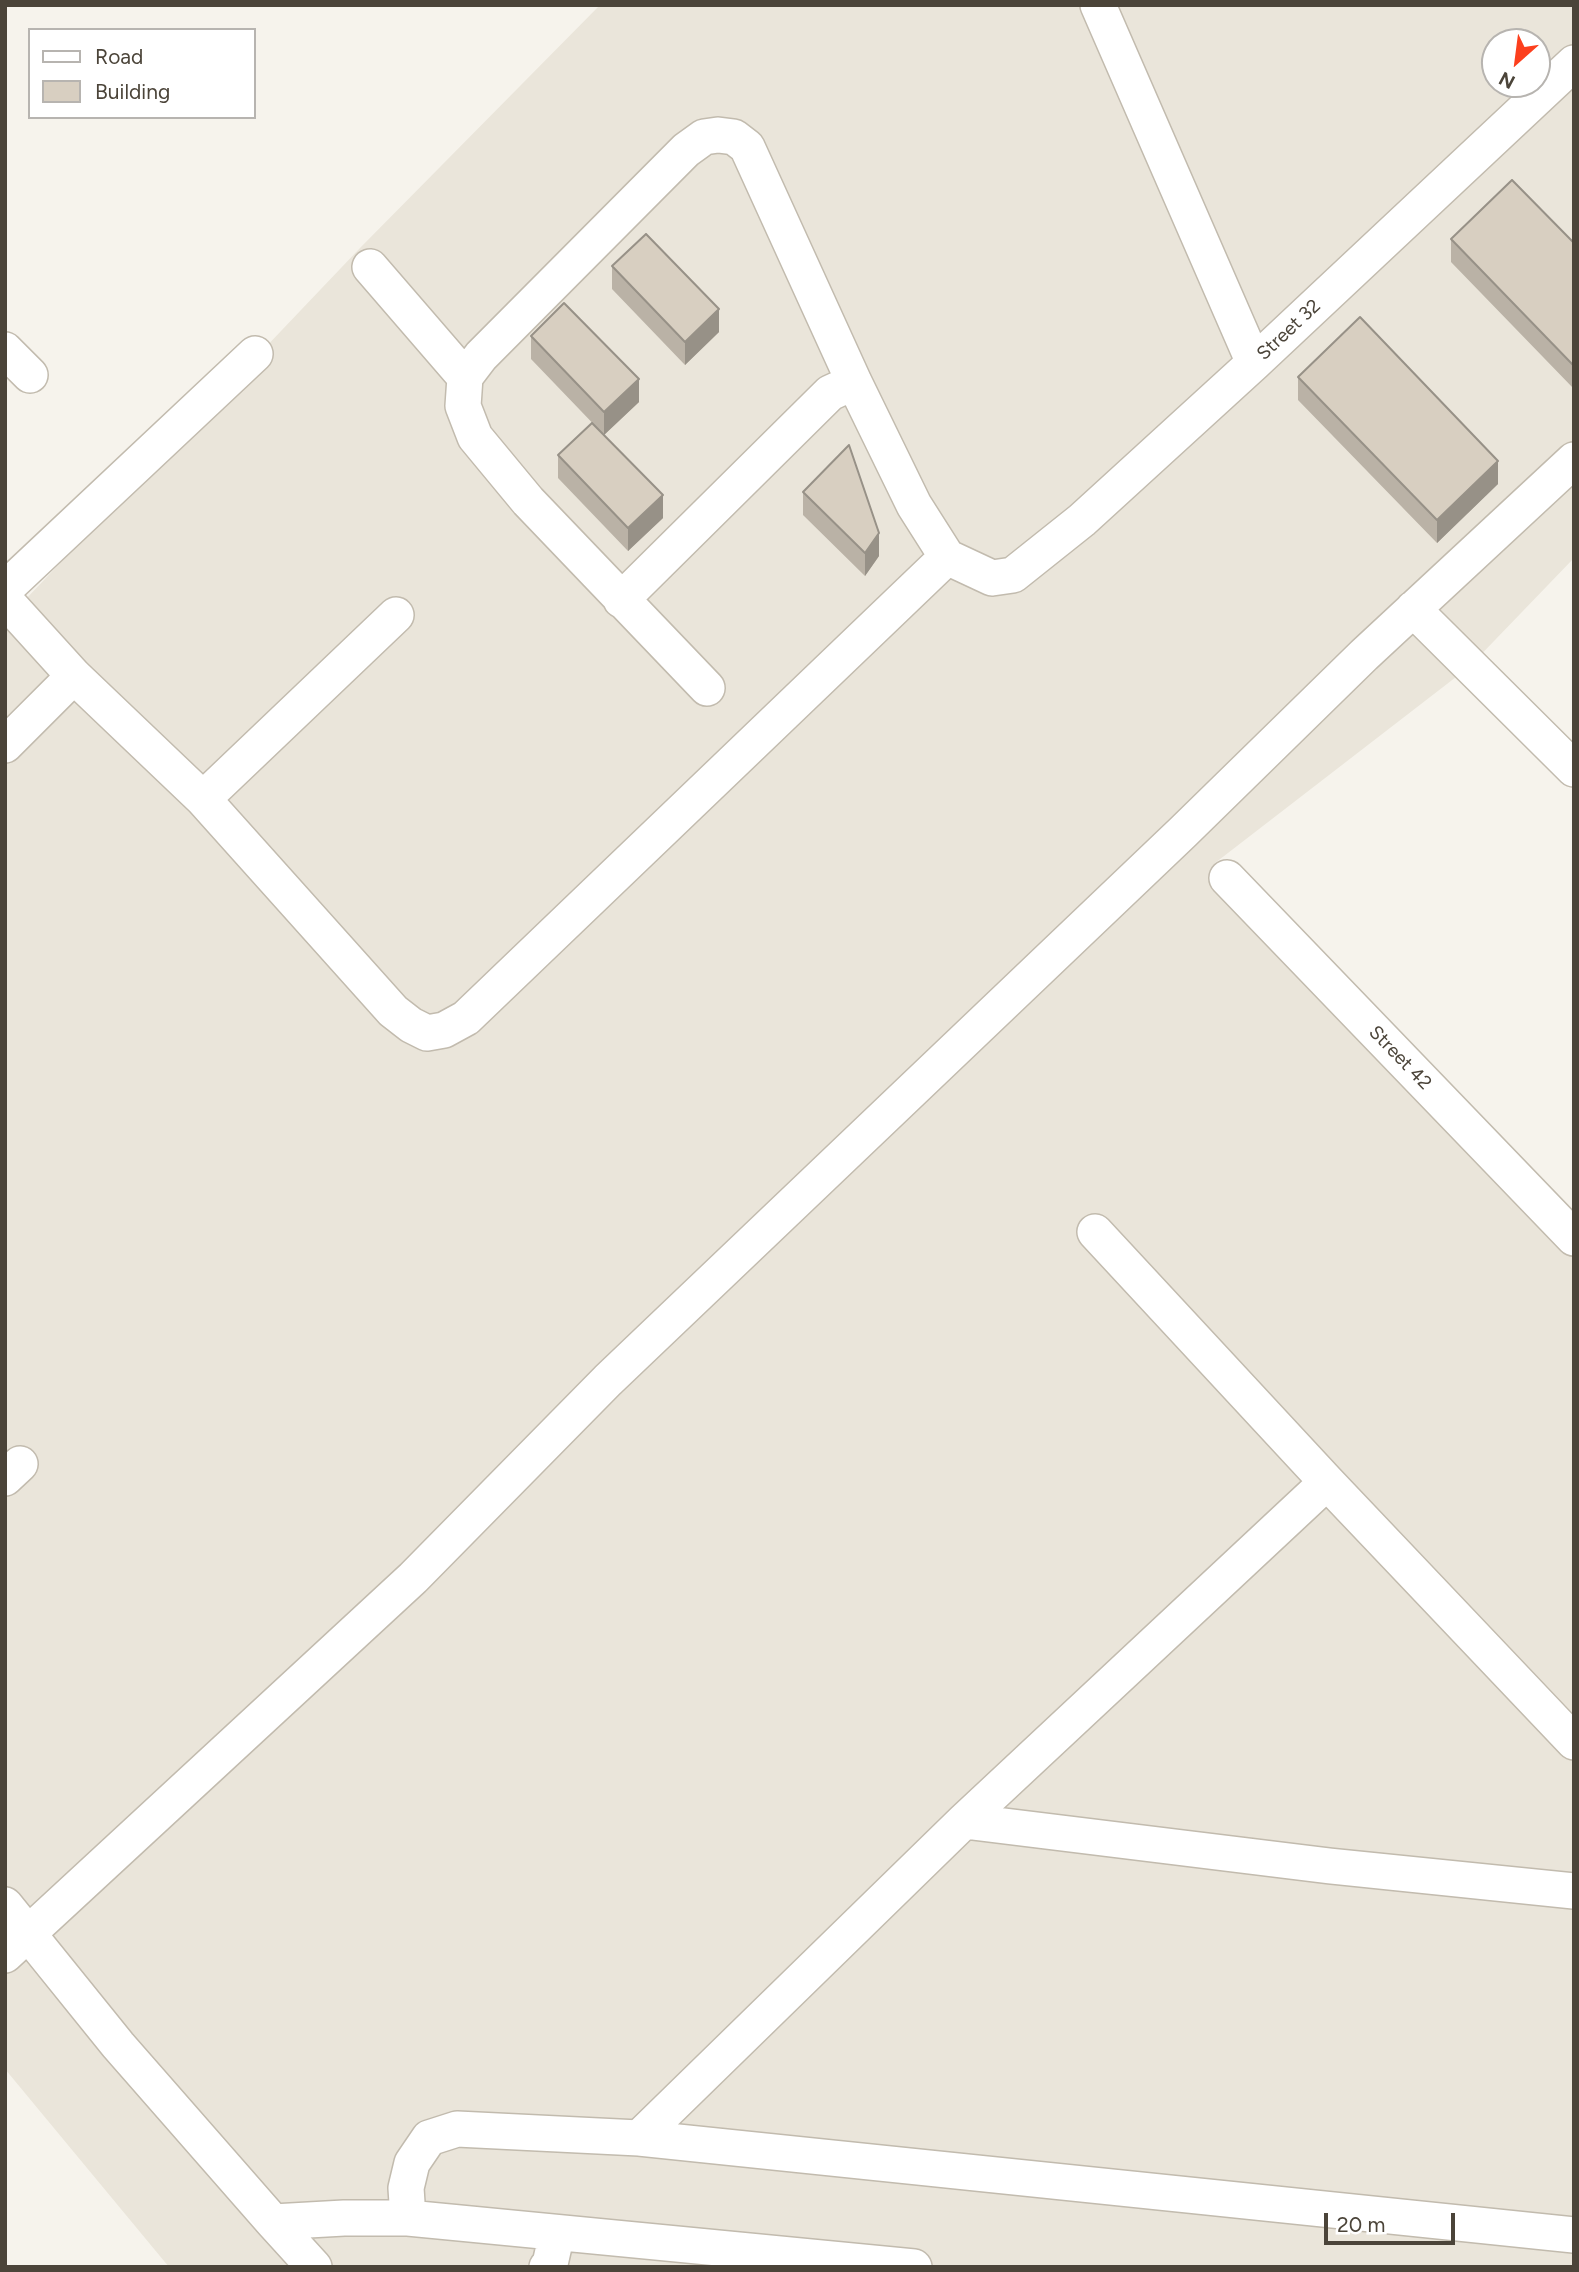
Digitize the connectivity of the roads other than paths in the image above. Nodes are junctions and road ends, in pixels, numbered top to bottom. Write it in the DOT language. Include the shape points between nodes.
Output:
graph roads {
  1 [pos="1098,5"];
  2 [pos="1574,63"];
  3 [pos="370,267"];
  4 [pos="5,350"];
  5 [pos="255,354"];
  6 [pos="1254,363"];
  7 [pos="30,375"];
  8 [pos="465,377"];
  9 [pos="854,382"];
  10 [pos="1574,460"];
  11 [pos="947,558"];
  12 [pos="5,589"];
  13 [pos="5,600"];
  14 [pos="621,600"];
  15 [pos="1413,609"];
  16 [pos="396,615"];
  17 [pos="74,676"];
  18 [pos="707,688"];
  19 [pos="5,745"];
  20 [pos="1574,769"];
  21 [pos="202,799"];
  22 [pos="1227,878"];
  23 [pos="1095,1231"];
  24 [pos="1574,1238"];
  25 [pos="1327,1482"];
  26 [pos="1574,1742"];
  27 [pos="964,1821"];
  28 [pos="1574,1891"];
  29 [pos="5,1905"];
  30 [pos="17,1944"];
  31 [pos="639,2138"];
  32 [pos="408,2218"];
  33 [pos="273,2222"];
  34 [pos="557,2232"];
  35 [pos="1574,2235"];
  36 [pos="816,2262"];
  37 [pos="314,2267"];
  38 [pos="547,2267"];
  39 [pos="914,2267"];
  1 -- 6 [label="street"];
  2 -- 6 [label="street, Street 32"];
  3 -- 8 [label="street"];
  4 -- 7 [label="street"];
  5 -- 12 [label="street"];
  6 -- 11 [label="street, Street 32" via="1082,520 1013,575 992,578"];
  8 -- 9 [label="street" via="686,150 705,137 718,135 734,137 755,160"];
  8 -- 14 [label="street" via="463,405 475,437"];
  9 -- 11 [label="street" via="915,505"];
  9 -- 14 [label="street" via="830,393"];
  10 -- 15 [label="street"];
  11 -- 21 [label="street" via="466,1018 444,1030 427,1033 393,1011"];
  13 -- 17 [label="street"];
  14 -- 18 [label="street"];
  15 -- 20 [label="street"];
  15 -- 30 [label="street" via="608,1380 412,1578"];
  16 -- 21 [label="street"];
  17 -- 19 [label="street"];
  17 -- 21 [label="street"];
  22 -- 24 [label="street, Street 42"];
  23 -- 25 [label="street"];
  25 -- 26 [label="street"];
  25 -- 27 [label="street"];
  27 -- 28 [label="street"];
  27 -- 31 [label="street"];
  29 -- 30 [label="street"];
  30 -- 33 [label="street" via="118,2045"];
  31 -- 32 [label="street" via="457,2129 429,2138 412,2163 406,2188"];
  31 -- 35 [label="street"];
  32 -- 33 [label="street"];
  32 -- 34 [label="street"];
  33 -- 37 [label="street"];
  34 -- 36 [label="street"];
  34 -- 38 [label="street"];
  36 -- 39 [label="street"];
}
